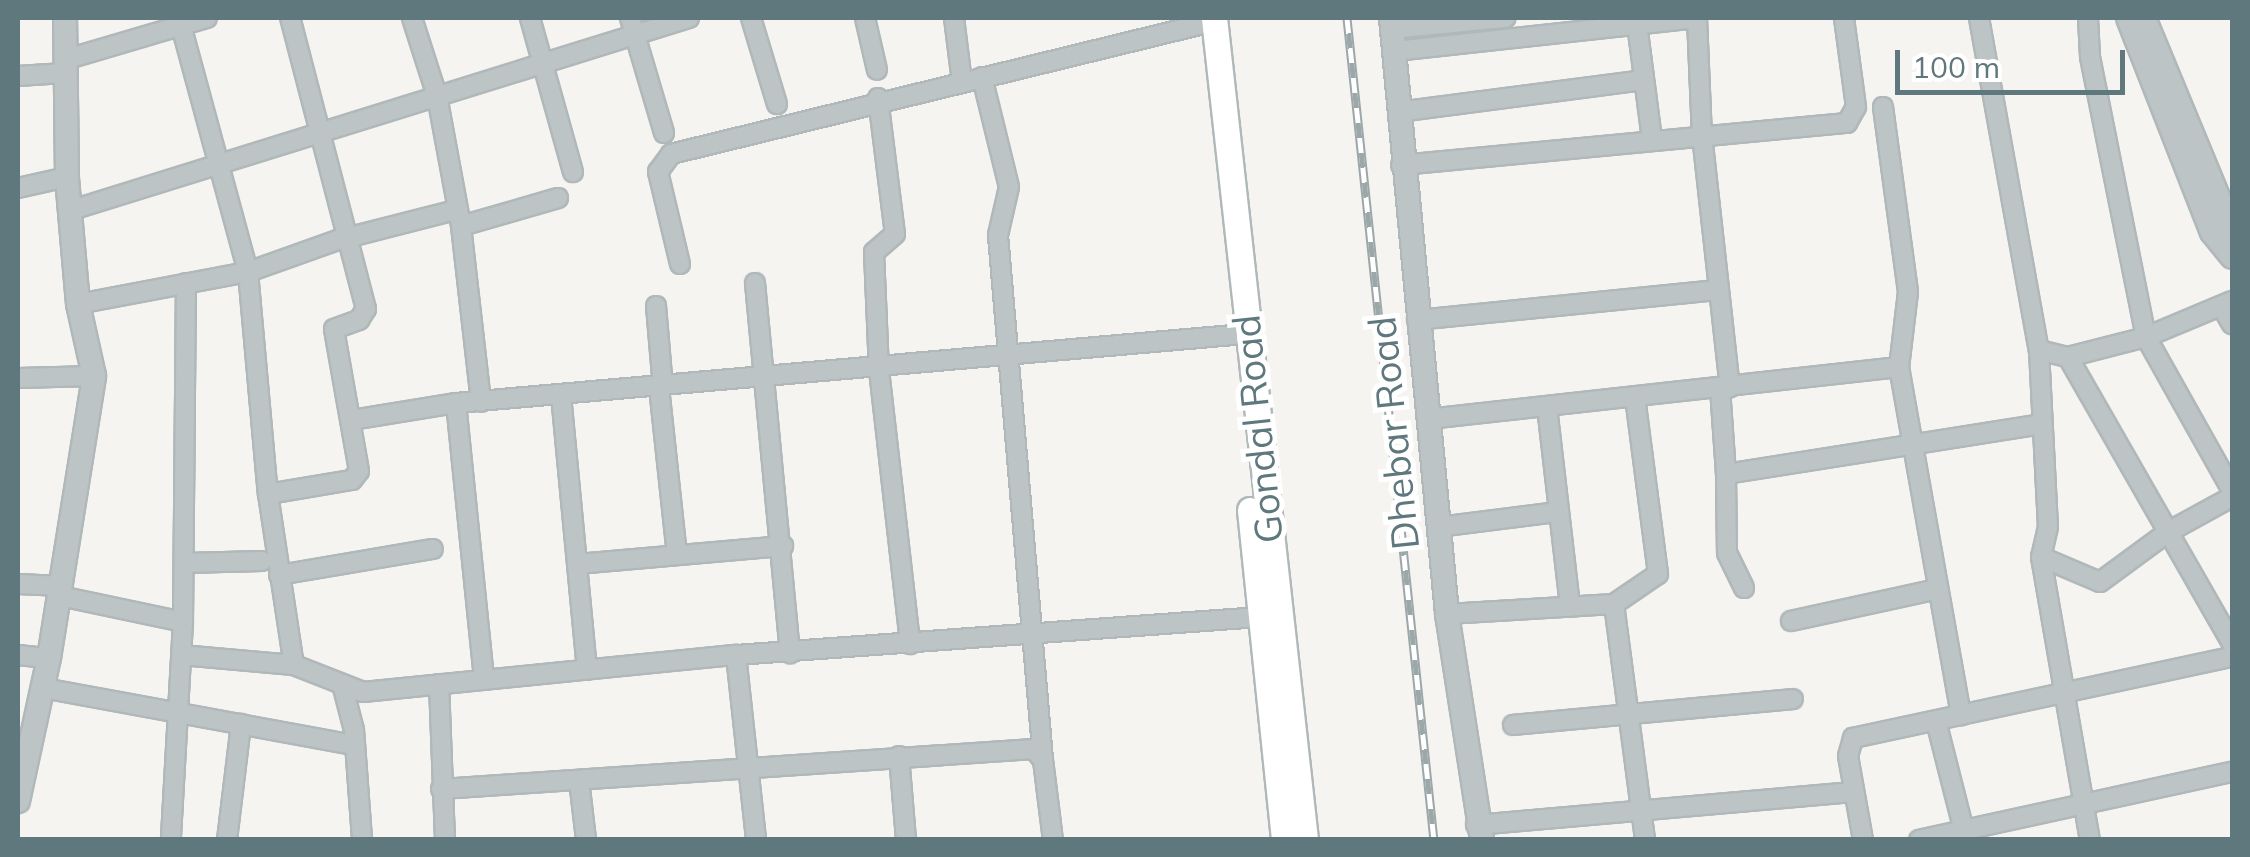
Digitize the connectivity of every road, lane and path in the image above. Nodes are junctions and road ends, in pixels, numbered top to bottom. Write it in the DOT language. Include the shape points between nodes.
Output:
graph roads {
  1 [pos="65,18"];
  2 [pos="208,18"];
  3 [pos="290,18"];
  4 [pos="412,18"];
  5 [pos="530,18"];
  6 [pos="689,18"];
  7 [pos="751,18"];
  8 [pos="865,18"];
  9 [pos="954,18"];
  10 [pos="1505,18"];
  11 [pos="1697,18"];
  12 [pos="1844,18"];
  13 [pos="1978,18"];
  14 [pos="2088,18"];
  15 [pos="2128,18"];
  16 [pos="2144,18"];
  17 [pos="1204,20"];
  18 [pos="180,22"];
  19 [pos="1637,24"];
  20 [pos="632,26"];
  21 [pos="1392,32"];
  22 [pos="541,63"];
  23 [pos="64,66"];
  24 [pos="878,70"];
  25 [pos="18,76"];
  26 [pos="982,78"];
  27 [pos="1643,80"];
  28 [pos="962,82"];
  29 [pos="438,96"];
  30 [pos="877,100"];
  31 [pos="777,104"];
  32 [pos="1883,108"];
  33 [pos="1398,112"];
  34 [pos="324,132"];
  35 [pos="664,133"];
  36 [pos="1702,135"];
  37 [pos="1652,139"];
  38 [pos="1402,164"];
  39 [pos="224,167"];
  40 [pos="573,172"];
  41 [pos="67,178"];
  42 [pos="18,188"];
  43 [pos="558,198"];
  44 [pos="75,209"];
  45 [pos="459,218"];
  46 [pos="2232,230"];
  47 [pos="344,238"];
  48 [pos="2232,257"];
  49 [pos="680,264"];
  50 [pos="248,272"];
  51 [pos="756,283"];
  52 [pos="186,284"];
  53 [pos="1719,290"];
  54 [pos="78,304"];
  55 [pos="2227,304"];
  56 [pos="656,306"];
  57 [pos="1417,320"];
  58 [pos="2232,324"];
  59 [pos="1234,335"];
  60 [pos="2146,336"];
  61 [pos="2039,350"];
  62 [pos="1008,356"];
  63 [pos="2068,357"];
  64 [pos="1900,367"];
  65 [pos="880,370"];
  66 [pos="94,376"];
  67 [pos="18,378"];
  68 [pos="763,379"];
  69 [pos="661,387"];
  70 [pos="1725,387"];
  71 [pos="561,395"];
  72 [pos="1635,398"];
  73 [pos="481,402"];
  74 [pos="456,404"];
  75 [pos="1548,406"];
  76 [pos="1428,419"];
  77 [pos="352,420"];
  78 [pos="2042,424"];
  79 [pos="1912,442"];
  80 [pos="1726,474"];
  81 [pos="268,494"];
  82 [pos="2232,494"];
  83 [pos="1557,512"];
  84 [pos="1438,527"];
  85 [pos="2168,532"];
  86 [pos="783,546"];
  87 [pos="432,550"];
  88 [pos="677,555"];
  89 [pos="2042,557"];
  90 [pos="262,561"];
  91 [pos="184,563"];
  92 [pos="577,564"];
  93 [pos="280,575"];
  94 [pos="18,584"];
  95 [pos="1744,588"];
  96 [pos="1938,590"];
  97 [pos="61,591"];
  98 [pos="1614,604"];
  99 [pos="1570,606"];
  100 [pos="1448,614"];
  101 [pos="1260,618"];
  102 [pos="183,622"];
  103 [pos="1791,622"];
  104 [pos="1036,634"];
  105 [pos="2232,643"];
  106 [pos="910,644"];
  107 [pos="790,653"];
  108 [pos="181,655"];
  109 [pos="736,655"];
  110 [pos="18,656"];
  111 [pos="2232,657"];
  112 [pos="49,658"];
  113 [pos="294,665"];
  114 [pos="588,670"];
  115 [pos="484,680"];
  116 [pos="342,684"];
  117 [pos="439,684"];
  118 [pos="42,688"];
  119 [pos="2065,694"];
  120 [pos="1793,699"];
  121 [pos="1629,711"];
  122 [pos="180,716"];
  123 [pos="1961,716"];
  124 [pos="241,724"];
  125 [pos="1513,725"];
  126 [pos="1937,725"];
  127 [pos="355,745"];
  128 [pos="899,756"];
  129 [pos="1042,760"];
  130 [pos="750,766"];
  131 [pos="2232,772"];
  132 [pos="579,780"];
  133 [pos="441,789"];
  134 [pos="1852,792"];
  135 [pos="2083,799"];
  136 [pos="18,801"];
  137 [pos="1640,808"];
  138 [pos="1479,832"];
  139 [pos="1965,835"];
  140 [pos="171,840"];
  141 [pos="227,840"];
  142 [pos="362,840"];
  143 [pos="445,840"];
  144 [pos="586,840"];
  145 [pos="756,840"];
  146 [pos="906,840"];
  147 [pos="1054,840"];
  148 [pos="1284,840"];
  149 [pos="1305,840"];
  150 [pos="1646,840"];
  151 [pos="1863,840"];
  152 [pos="1918,840"];
  153 [pos="2090,840"];
  1 -- 23 [label="street"];
  2 -- 18 [label="street"];
  3 -- 34 [label="street"];
  4 -- 29 [label="street"];
  5 -- 22 [label="street"];
  6 -- 20 [label="street"];
  7 -- 31 [label="street"];
  8 -- 24 [label="street"];
  9 -- 28 [label="street"];
  10 -- 21 [label="street"];
  11 -- 19 [label="street"];
  11 -- 36 [label="street"];
  12 -- 36 [label="street" via="1856,108 1851,120"];
  13 -- 61 [label="street"];
  14 -- 60 [label="street" via="2090,58"];
  15 -- 48 [label="street" via="2212,232"];
  16 -- 46 [label="street"];
  17 -- 26 [label="street"];
  17 -- 59 [label="main road"];
  17 -- 149 [label="main road, Gondal Road"];
  18 -- 23 [label="street"];
  18 -- 39 [label="street"];
  19 -- 21 [label="street"];
  19 -- 27 [label="street"];
  20 -- 22 [label="street"];
  20 -- 35 [label="street"];
  21 -- 33 [label="street, Dhebar Road"];
  22 -- 29 [label="street"];
  22 -- 40 [label="street"];
  23 -- 25 [label="street"];
  23 -- 41 [label="street"];
  26 -- 28 [label="street"];
  26 -- 62 [label="street" via="1009,188 998,235"];
  27 -- 33 [label="street"];
  27 -- 37 [label="street"];
  28 -- 30 [label="street"];
  29 -- 34 [label="street"];
  29 -- 45 [label="street"];
  30 -- 49 [label="street" via="671,154 658,172"];
  30 -- 65 [label="street" via="895,234 874,252"];
  32 -- 64 [label="street" via="1908,292"];
  33 -- 38 [label="street, Dhebar Road"];
  34 -- 39 [label="street"];
  34 -- 47 [label="street"];
  36 -- 37 [label="street"];
  36 -- 53 [label="street"];
  37 -- 38 [label="street"];
  38 -- 57 [label="street, Dhebar Road"];
  39 -- 44 [label="street"];
  39 -- 50 [label="street"];
  41 -- 42 [label="street"];
  41 -- 44 [label="street"];
  43 -- 45 [label="street"];
  44 -- 54 [label="street"];
  45 -- 47 [label="street"];
  45 -- 73 [label="street"];
  47 -- 50 [label="street"];
  47 -- 77 [label="street" via="366,309 360,320 334,328"];
  50 -- 52 [label="street"];
  50 -- 81 [label="street"];
  51 -- 68 [label="street"];
  52 -- 54 [label="street"];
  52 -- 91 [label="street"];
  53 -- 57 [label="street"];
  53 -- 70 [label="street"];
  54 -- 66 [label="street"];
  55 -- 58 [label="street"];
  55 -- 60 [label="street"];
  56 -- 69 [label="street"];
  57 -- 76 [label="street, Dhebar Road"];
  59 -- 62 [label="street"];
  59 -- 101 [label="main road"];
  60 -- 63 [label="street"];
  60 -- 82 [label="street"];
  61 -- 63 [label="street"];
  61 -- 78 [label="street"];
  62 -- 65 [label="street"];
  62 -- 104 [label="street"];
  63 -- 85 [label="street"];
  64 -- 70 [label="street"];
  64 -- 79 [label="street"];
  65 -- 68 [label="street"];
  65 -- 106 [label="street"];
  66 -- 67 [label="street"];
  66 -- 97 [label="street"];
  68 -- 69 [label="street"];
  68 -- 86 [label="street"];
  69 -- 71 [label="street"];
  69 -- 88 [label="street"];
  70 -- 72 [label="street"];
  70 -- 80 [label="street"];
  71 -- 73 [label="street"];
  71 -- 92 [label="street"];
  72 -- 75 [label="street"];
  72 -- 98 [label="street" via="1658,574"];
  73 -- 74 [label="street"];
  74 -- 77 [label="street"];
  74 -- 115 [label="street"];
  75 -- 76 [label="street"];
  75 -- 83 [label="street"];
  76 -- 84 [label="street, Dhebar Road"];
  77 -- 81 [label="street" via="357,476"];
  78 -- 79 [label="street"];
  78 -- 89 [label="street" via="2048,526"];
  79 -- 80 [label="street"];
  79 -- 96 [label="street"];
  80 -- 95 [label="street" via="1727,553"];
  81 -- 93 [label="street"];
  82 -- 85 [label="street"];
  83 -- 84 [label="street"];
  83 -- 99 [label="street"];
  84 -- 100 [label="street, Dhebar Road"];
  85 -- 89 [label="street" via="2100,582"];
  85 -- 105 [label="street"];
  86 -- 88 [label="street"];
  86 -- 107 [label="street"];
  87 -- 93 [label="street"];
  88 -- 92 [label="street"];
  89 -- 119 [label="street"];
  90 -- 91 [label="street"];
  91 -- 102 [label="street"];
  92 -- 114 [label="street"];
  93 -- 113 [label="street"];
  94 -- 97 [label="street"];
  96 -- 103 [label="street"];
  96 -- 123 [label="street"];
  97 -- 102 [label="street"];
  97 -- 112 [label="street"];
  98 -- 99 [label="street"];
  98 -- 121 [label="street"];
  99 -- 100 [label="street"];
  100 -- 138 [label="street, Dhebar Road"];
  101 -- 104 [label="street"];
  101 -- 148 [label="main road"];
  102 -- 108 [label="street"];
  104 -- 106 [label="street"];
  104 -- 129 [label="street"];
  106 -- 107 [label="street"];
  107 -- 109 [label="street"];
  108 -- 113 [label="street"];
  108 -- 122 [label="street"];
  109 -- 114 [label="street"];
  109 -- 130 [label="street"];
  110 -- 112 [label="street"];
  111 -- 119 [label="street"];
  112 -- 118 [label="street"];
  113 -- 116 [label="street"];
  114 -- 115 [label="street"];
  115 -- 117 [label="street"];
  116 -- 117 [label="street" via="363,692"];
  116 -- 127 [label="street"];
  117 -- 133 [label="street"];
  118 -- 122 [label="street"];
  118 -- 136 [label="street"];
  119 -- 123 [label="street"];
  119 -- 135 [label="street"];
  120 -- 121 [label="street"];
  121 -- 125 [label="street"];
  121 -- 137 [label="street"];
  122 -- 124 [label="street"];
  122 -- 140 [label="street"];
  123 -- 126 [label="street"];
  124 -- 127 [label="street"];
  124 -- 141 [label="street"];
  126 -- 134 [label="street" via="1853,738"];
  126 -- 139 [label="street"];
  127 -- 142 [label="street"];
  128 -- 129 [label="street" via="1018,748 1034,749"];
  128 -- 130 [label="street"];
  128 -- 146 [label="street"];
  129 -- 147 [label="street"];
  130 -- 132 [label="street"];
  130 -- 145 [label="street"];
  131 -- 135 [label="street"];
  132 -- 133 [label="street"];
  132 -- 144 [label="street"];
  133 -- 143 [label="street"];
  134 -- 137 [label="street"];
  134 -- 151 [label="street"];
  135 -- 139 [label="street"];
  135 -- 153 [label="street"];
  137 -- 138 [label="street"];
  137 -- 150 [label="street"];
  139 -- 152 [label="street"];
}
